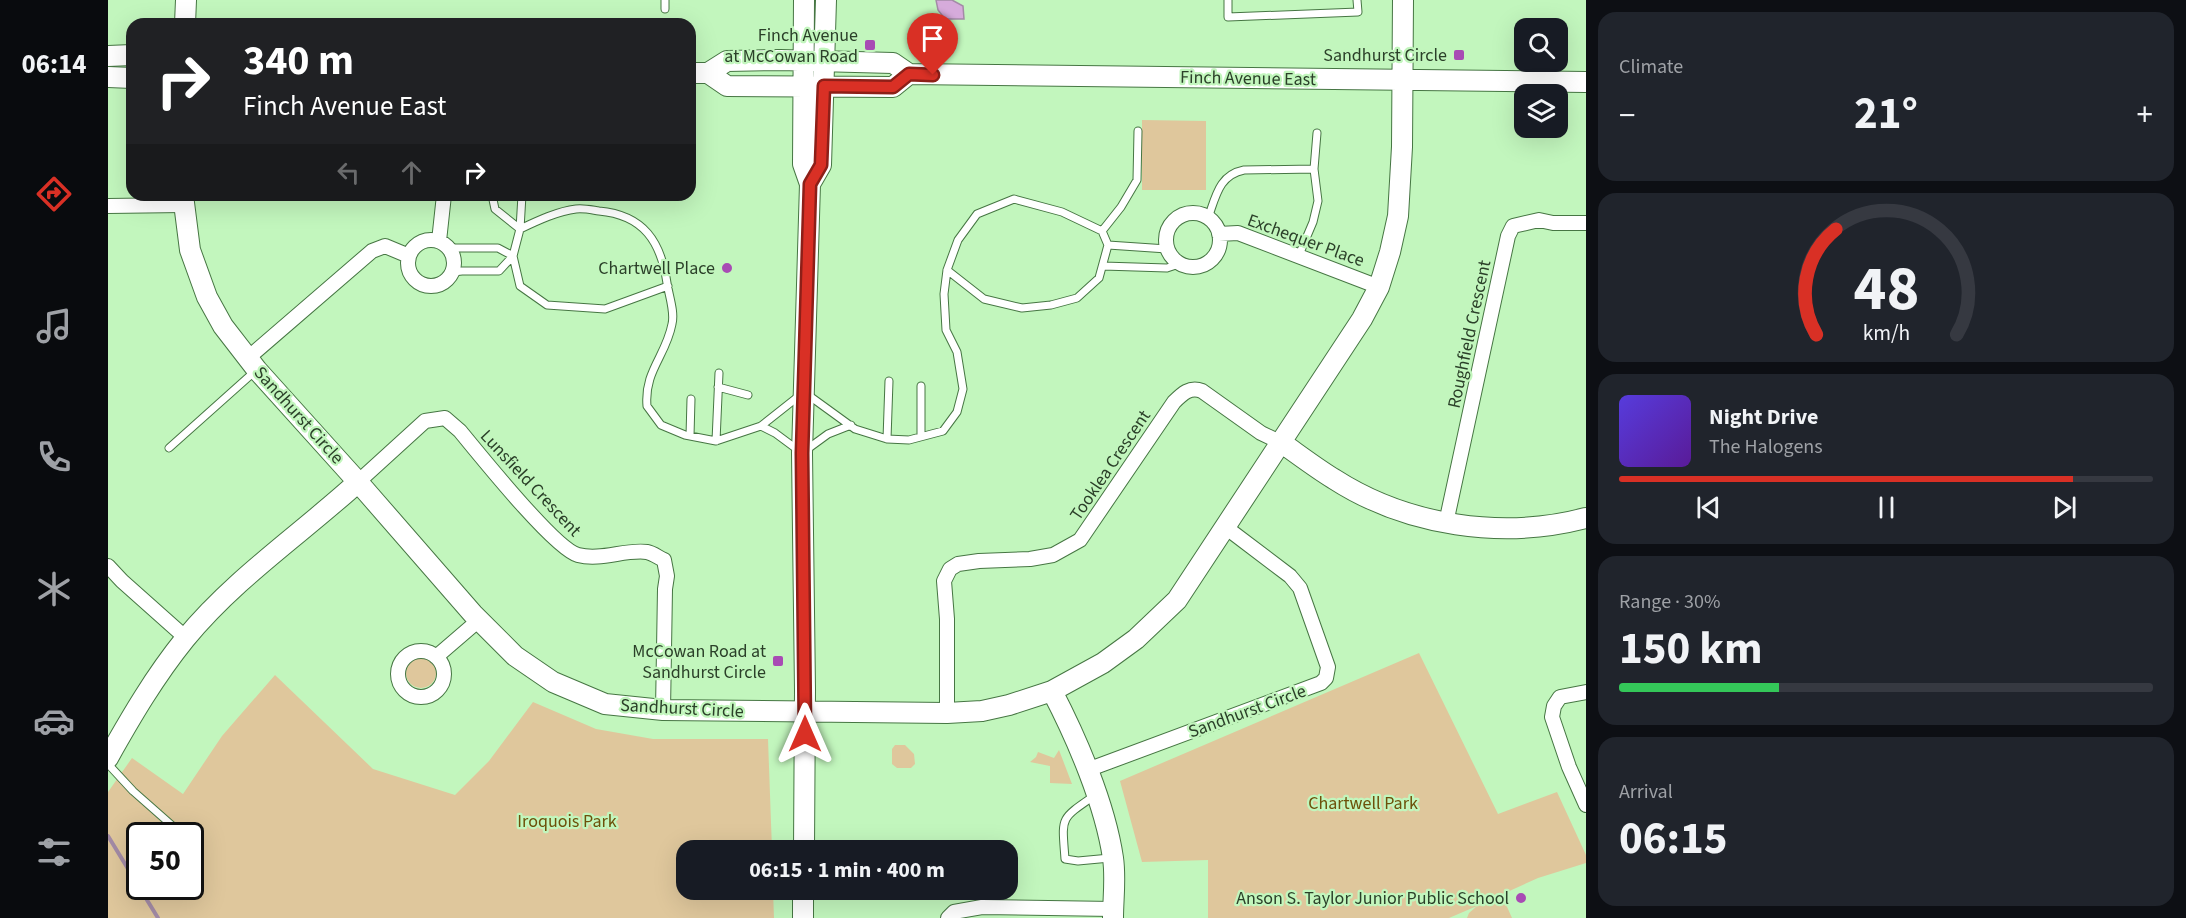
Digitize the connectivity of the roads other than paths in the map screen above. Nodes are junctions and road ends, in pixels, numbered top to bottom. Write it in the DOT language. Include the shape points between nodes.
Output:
graph roads {
  1 [pos="186,0"];
  2 [pos="665,0"];
  3 [pos="804,0"];
  4 [pos="826,0"];
  5 [pos="1228,0"];
  6 [pos="1357,0"];
  7 [pos="1403,0"];
  8 [pos="665,9"];
  9 [pos="185,18"];
  10 [pos="126,55"];
  11 [pos="108,56"];
  12 [pos="803,61"];
  13 [pos="824,61"];
  14 [pos="699,73"];
  15 [pos="909,74"];
  16 [pos="108,77"];
  17 [pos="126,78"];
  18 [pos="1403,79"];
  19 [pos="1586,82"];
  20 [pos="803,86"];
  21 [pos="824,86"];
  22 [pos="1138,131"];
  23 [pos="1317,133"];
  24 [pos="1314,169"];
  25 [pos="810,184"];
  26 [pos="170,201"];
  27 [pos="183,201"];
  28 [pos="444,201"];
  29 [pos="493,201"];
  30 [pos="522,201"];
  31 [pos="108,206"];
  32 [pos="1208,218"];
  33 [pos="1586,223"];
  34 [pos="520,229"];
  35 [pos="1102,231"];
  36 [pos="1219,234"];
  37 [pos="444,244"];
  38 [pos="1108,245"];
  39 [pos="1167,249"];
  40 [pos="1299,255"];
  41 [pos="408,256"];
  42 [pos="513,256"];
  43 [pos="1179,264"];
  44 [pos="1103,267"];
  45 [pos="947,270"];
  46 [pos="453,273"];
  47 [pos="668,286"];
  48 [pos="1379,286"];
  49 [pos="252,364"];
  50 [pos="719,373"];
  51 [pos="889,381"];
  52 [pos="921,386"];
  53 [pos="718,387"];
  54 [pos="804,392"];
  55 [pos="748,395"];
  56 [pos="691,399"];
  57 [pos="851,425"];
  58 [pos="761,426"];
  59 [pos="690,436"];
  60 [pos="921,436"];
  61 [pos="887,439"];
  62 [pos="716,441"];
  63 [pos="1282,443"];
  64 [pos="169,448"];
  65 [pos="802,453"];
  66 [pos="358,482"];
  67 [pos="1586,518"];
  68 [pos="1446,523"];
  69 [pos="1224,526"];
  70 [pos="108,566"];
  71 [pos="479,620"];
  72 [pos="186,638"];
  73 [pos="436,657"];
  74 [pos="1052,691"];
  75 [pos="1586,692"];
  76 [pos="663,710"];
  77 [pos="805,712"];
  78 [pos="947,713"];
  79 [pos="108,758"];
  80 [pos="108,764"];
  81 [pos="1087,770"];
  82 [pos="1096,795"];
  83 [pos="1586,806"];
  84 [pos="168,822"];
  85 [pos="804,840"];
  86 [pos="1113,858"];
  87 [pos="803,900"];
  88 [pos="1113,914"];
  89 [pos="803,918"];
  90 [pos="948,918"];
  1 -- 9 [label="street"];
  2 -- 8 [label="lane"];
  3 -- 12 [label="street"];
  4 -- 13 [label="street"];
  5 -- 6 [label="lane" via="1228,17 1358,12"];
  7 -- 18 [label="street, Sandhurst Circle"];
  10 -- 11 [label="street"];
  12 -- 13 [label="street, Finch Avenue East"];
  12 -- 14 [label="street, Finch Avenue East" via="727,61"];
  12 -- 20 [label="street"];
  13 -- 15 [label="street, Finch Avenue East" via="893,63"];
  13 -- 21 [label="street"];
  14 -- 20 [label="street, Finch Avenue East" via="728,86"];
  15 -- 18 [label="street, Finch Avenue East"];
  15 -- 21 [label="street, Finch Avenue East" via="893,87"];
  16 -- 17 [label="street"];
  18 -- 19 [label="street, Finch Avenue East"];
  18 -- 48 [label="street, Sandhurst Circle" via="1398,216"];
  20 -- 21 [label="street, Finch Avenue East"];
  20 -- 25 [label="street" via="803,164"];
  21 -- 25 [label="street" via="821,165"];
  22 -- 35 [label="lane" via="1137,180"];
  23 -- 24 [label="lane"];
  24 -- 32 [label="lane" via="1233,172 1222,181"];
  24 -- 40 [label="lane" via="1318,201"];
  25 -- 54 [label="street"];
  26 -- 31 [label="street"];
  27 -- 49 [label="street, Sandhurst Circle" via="190,250 200,282 223,326"];
  28 -- 37 [label="street"];
  29 -- 34 [label="lane" via="495,209"];
  30 -- 34 [label="lane"];
  32 -- 36 [label="street, Exchequer Place"];
  32 -- 39 [label="street" via="1196,213 1178,217 1167,231"];
  33 -- 68 [label="street, Roughfield Crescent" via="1529,221 1513,226 1508,236"];
  34 -- 42 [label="lane"];
  34 -- 47 [label="lane" via="576,209 611,212 636,221 653,237 665,264"];
  35 -- 38 [label="lane"];
  35 -- 45 [label="lane" via="1062,212 1014,199 977,214 958,240"];
  36 -- 40 [label="street, Exchequer Place" via="1238,233"];
  36 -- 43 [label="street, Exchequer Place" via="1217,252 1205,264"];
  37 -- 41 [label="street" via="431,239 417,244"];
  37 -- 42 [label="lane" via="498,248"];
  37 -- 46 [label="street" via="455,260"];
  38 -- 39 [label="lane"];
  38 -- 44 [label="lane"];
  39 -- 43 [label="street"];
  40 -- 48 [label="street, Exchequer Place"];
  41 -- 46 [label="street" via="409,272 420,284 435,286"];
  41 -- 49 [label="street" via="385,246 372,251"];
  42 -- 46 [label="lane" via="499,271"];
  42 -- 47 [label="lane" via="520,286 547,305 605,309"];
  43 -- 44 [label="lane" via="1167,268"];
  44 -- 45 [label="lane" via="1099,278 1077,298 1022,308 984,298"];
  45 -- 60 [label="lane" via="946,330 957,352 963,389 957,412 943,430"];
  47 -- 59 [label="lane" via="673,322 648,379 647,406 661,425"];
  48 -- 63 [label="street, Sandhurst Circle" via="1362,320"];
  49 -- 64 [label="lane"];
  49 -- 66 [label="street, Sandhurst Circle"];
  50 -- 53 [label="lane"];
  51 -- 61 [label="lane"];
  52 -- 60 [label="lane"];
  53 -- 55 [label="lane"];
  53 -- 62 [label="lane"];
  54 -- 57 [label="lane"];
  54 -- 58 [label="lane"];
  54 -- 65 [label="street"];
  56 -- 59 [label="lane"];
  57 -- 61 [label="lane"];
  57 -- 65 [label="lane" via="828,434"];
  58 -- 62 [label="lane"];
  58 -- 65 [label="lane"];
  59 -- 62 [label="lane"];
  60 -- 61 [label="lane"];
  63 -- 68 [label="street" via="1335,480 1368,497"];
  63 -- 69 [label="street, Sandhurst Circle"];
  63 -- 78 [label="street, Tooklea Crescent" via="1202,391 1196,388 1185,392 1174,402 1080,540 1053,555 1030,560 979,561 950,569 944,581"];
  65 -- 77 [label="street"];
  66 -- 71 [label="street, Sandhurst Circle"];
  66 -- 72 [label="street" via="260,564"];
  66 -- 76 [label="street, Lunsfield Crescent" via="425,421 445,418 565,549 593,556 649,552 664,560 667,576"];
  67 -- 68 [label="street" via="1539,528"];
  69 -- 74 [label="street, Sandhurst Circle" via="1177,600 1136,639"];
  69 -- 81 [label="street, Sandhurst Circle" via="1300,588 1328,667 1326,678 1315,686"];
  70 -- 72 [label="street"];
  71 -- 73 [label="street"];
  71 -- 76 [label="street, Sandhurst Circle" via="515,656 553,682 605,704"];
  72 -- 79 [label="street" via="138,704"];
  74 -- 78 [label="street, Sandhurst Circle" via="982,711"];
  74 -- 81 [label="street"];
  75 -- 83 [label="street" via="1560,697 1552,717"];
  76 -- 77 [label="street, Sandhurst Circle"];
  77 -- 78 [label="street, Sandhurst Circle"];
  77 -- 85 [label="street"];
  80 -- 84 [label="lane"];
  81 -- 82 [label="street"];
  82 -- 86 [label="street"];
  82 -- 86 [label="lane" via="1068,814 1063,825 1065,859"];
  86 -- 88 [label="street"];
  87 -- 89 [label="street"];
  88 -- 90 [label="street" via="982,907 954,912"];
}
